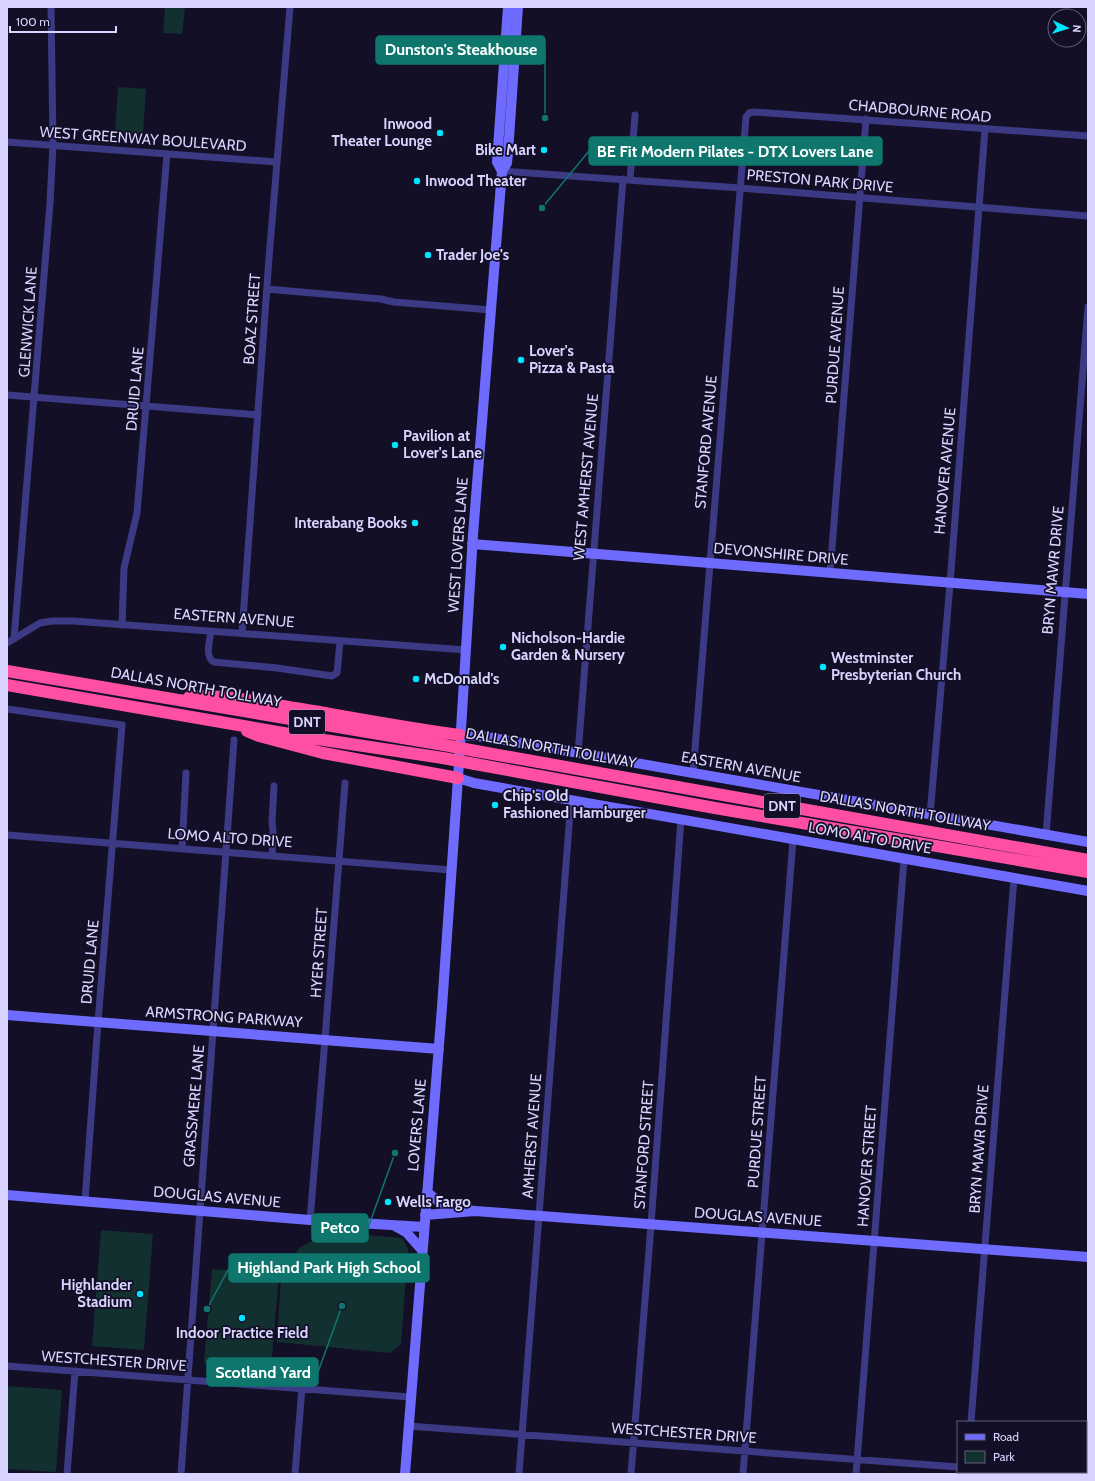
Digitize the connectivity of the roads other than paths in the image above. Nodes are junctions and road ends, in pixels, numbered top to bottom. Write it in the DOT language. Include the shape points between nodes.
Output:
graph roads {
  1 [pos="51,7"];
  2 [pos="290,7"];
  3 [pos="508,7"];
  4 [pos="518,7"];
  5 [pos="515,54"];
  6 [pos="504,59"];
  7 [pos="749,113"];
  8 [pos="635,115"];
  9 [pos="866,119"];
  10 [pos="985,129"];
  11 [pos="1088,136"];
  12 [pos="7,142"];
  13 [pos="53,145"];
  14 [pos="167,154"];
  15 [pos="277,162"];
  16 [pos="502,171"];
  17 [pos="627,179"];
  18 [pos="740,188"];
  19 [pos="860,197"];
  20 [pos="979,207"];
  21 [pos="1088,216"];
  22 [pos="267,289"];
  23 [pos="1088,307"];
  24 [pos="491,310"];
  25 [pos="7,395"];
  26 [pos="35,397"];
  27 [pos="146,406"];
  28 [pos="258,415"];
  29 [pos="472,544"];
  30 [pos="593,553"];
  31 [pos="710,563"];
  32 [pos="830,574"];
  33 [pos="950,584"];
  34 [pos="1064,592"];
  35 [pos="1088,594"];
  36 [pos="122,625"];
  37 [pos="211,631"];
  38 [pos="242,633"];
  39 [pos="14,639"];
  40 [pos="340,641"];
  41 [pos="7,643"];
  42 [pos="466,650"];
  43 [pos="7,671"];
  44 [pos="7,685"];
  45 [pos="169,698"];
  46 [pos="7,709"];
  47 [pos="230,723"];
  48 [pos="460,735"];
  49 [pos="234,740"];
  50 [pos="578,754"];
  51 [pos="186,773"];
  52 [pos="693,774"];
  53 [pos="458,778"];
  54 [pos="344,783"];
  55 [pos="274,786"];
  56 [pos="571,800"];
  57 [pos="930,815"];
  58 [pos="681,819"];
  59 [pos="7,835"];
  60 [pos="1046,835"];
  61 [pos="793,840"];
  62 [pos="1088,842"];
  63 [pos="113,844"];
  64 [pos="182,849"];
  65 [pos="226,853"];
  66 [pos="272,856"];
  67 [pos="904,859"];
  68 [pos="1088,860"];
  69 [pos="338,861"];
  70 [pos="451,870"];
  71 [pos="1088,872"];
  72 [pos="1014,878"];
  73 [pos="1088,891"];
  74 [pos="7,1014"];
  75 [pos="98,1022"];
  76 [pos="213,1031"];
  77 [pos="325,1039"];
  78 [pos="439,1049"];
  79 [pos="427,1192"];
  80 [pos="7,1194"];
  81 [pos="86,1201"];
  82 [pos="199,1211"];
  83 [pos="475,1211"];
  84 [pos="539,1215"];
  85 [pos="425,1216"];
  86 [pos="310,1220"];
  87 [pos="651,1224"];
  88 [pos="391,1225"];
  89 [pos="424,1227"];
  90 [pos="762,1232"];
  91 [pos="874,1240"];
  92 [pos="985,1249"];
  93 [pos="422,1250"];
  94 [pos="1088,1257"];
  95 [pos="7,1366"];
  96 [pos="75,1371"];
  97 [pos="188,1379"];
  98 [pos="302,1388"];
  99 [pos="410,1397"];
  100 [pos="971,1421"];
  101 [pos="408,1426"];
  102 [pos="522,1433"];
  103 [pos="634,1442"];
  104 [pos="1088,1446"];
  105 [pos="745,1451"];
  106 [pos="857,1459"];
  107 [pos="1087,1459"];
  108 [pos="957,1467"];
  109 [pos="1033,1473"];
  110 [pos="67,1474"];
  111 [pos="181,1474"];
  112 [pos="295,1474"];
  113 [pos="405,1474"];
  114 [pos="519,1474"];
  115 [pos="631,1474"];
  116 [pos="743,1474"];
  117 [pos="856,1474"];
  118 [pos="1046,1474"];
  1 -- 13 [label="street, GLENWICK LANE"];
  2 -- 15 [label="street, BOAZ STREET"];
  3 -- 6 [label="street, WEST LOVERS LANE"];
  4 -- 5 [label="street, WEST LOVERS LANE"];
  5 -- 6 [label="street"];
  5 -- 16 [label="street, WEST LOVERS LANE" via="507,163"];
  6 -- 16 [label="street, WEST LOVERS LANE" via="497,162"];
  7 -- 9 [label="street, CHADBOURNE ROAD"];
  7 -- 18 [label="street, STANFORD AVENUE" via="746,118"];
  8 -- 17 [label="street, WEST AMHERST AVENUE"];
  9 -- 10 [label="street, CHADBOURNE ROAD"];
  9 -- 19 [label="street, PURDUE AVENUE"];
  10 -- 11 [label="street, CHADBOURNE ROAD"];
  10 -- 20 [label="street, HANOVER AVENUE"];
  12 -- 13 [label="street, WEST GREENWAY BOULEVARD"];
  13 -- 14 [label="street, WEST GREENWAY BOULEVARD"];
  13 -- 26 [label="street, GLENWICK LANE"];
  14 -- 15 [label="street, WEST GREENWAY BOULEVARD"];
  14 -- 27 [label="street, DRUID LANE"];
  15 -- 22 [label="street, BOAZ STREET"];
  16 -- 17 [label="street, PRESTON PARK DRIVE"];
  16 -- 24 [label="street, WEST LOVERS LANE"];
  17 -- 18 [label="street, PRESTON PARK DRIVE"];
  17 -- 30 [label="street, WEST AMHERST AVENUE"];
  18 -- 19 [label="street, PRESTON PARK DRIVE"];
  18 -- 31 [label="street, STANFORD AVENUE"];
  19 -- 20 [label="street, PRESTON PARK DRIVE"];
  19 -- 32 [label="street, PURDUE AVENUE"];
  20 -- 21 [label="street, PRESTON PARK DRIVE"];
  20 -- 33 [label="street, HANOVER AVENUE"];
  22 -- 24 [label="street"];
  22 -- 28 [label="street, BOAZ STREET"];
  23 -- 34 [label="street, BRYN MAWR DRIVE"];
  24 -- 29 [label="street, WEST LOVERS LANE"];
  25 -- 26 [label="street"];
  26 -- 27 [label="street"];
  26 -- 39 [label="street, GLENWICK LANE"];
  27 -- 28 [label="street"];
  27 -- 36 [label="street, DRUID LANE" via="137,513 124,568"];
  28 -- 38 [label="street, BOAZ STREET"];
  29 -- 30 [label="street, DEVONSHIRE DRIVE"];
  29 -- 42 [label="street, WEST LOVERS LANE"];
  30 -- 31 [label="street, DEVONSHIRE DRIVE"];
  30 -- 50 [label="street, WEST AMHERST AVENUE"];
  31 -- 32 [label="street, DEVONSHIRE DRIVE"];
  31 -- 52 [label="street, STANFORD AVENUE"];
  32 -- 33 [label="street, DEVONSHIRE DRIVE"];
  33 -- 34 [label="street, DEVONSHIRE DRIVE"];
  33 -- 57 [label="street, HANOVER AVENUE"];
  34 -- 35 [label="street, DEVONSHIRE DRIVE"];
  34 -- 60 [label="street, BRYN MAWR DRIVE"];
  36 -- 37 [label="street, EASTERN AVENUE"];
  36 -- 39 [label="street, EASTERN AVENUE" via="73,621 45,622"];
  37 -- 38 [label="street, EASTERN AVENUE"];
  37 -- 40 [label="street" via="208,653 214,662 332,676 337,673"];
  38 -- 40 [label="street, EASTERN AVENUE"];
  39 -- 41 [label="street, EASTERN AVENUE"];
  40 -- 42 [label="street, EASTERN AVENUE"];
  42 -- 48 [label="street, WEST LOVERS LANE"];
  43 -- 45 [label="highway, DALLAS NORTH TOLLWAY / DNT"];
  44 -- 47 [label="highway, DALLAS NORTH TOLLWAY / DNT"];
  45 -- 48 [label="highway" via="202,696 250,700"];
  45 -- 68 [label="highway, DALLAS NORTH TOLLWAY / DNT, bridge"];
  46 -- 63 [label="street, DRUID LANE" via="122,725"];
  47 -- 53 [label="highway" via="259,736 323,753"];
  47 -- 71 [label="highway, DALLAS NORTH TOLLWAY / DNT, bridge"];
  48 -- 50 [label="street, EASTERN AVENUE"];
  48 -- 53 [label="street, WEST LOVERS LANE"];
  49 -- 65 [label="street, GRASSMERE LANE"];
  50 -- 52 [label="street, EASTERN AVENUE"];
  51 -- 64 [label="street"];
  52 -- 57 [label="street, EASTERN AVENUE"];
  53 -- 56 [label="street, LOMO ALTO DRIVE"];
  53 -- 70 [label="street, LOVERS LANE"];
  54 -- 69 [label="street, HYER STREET"];
  55 -- 66 [label="street"];
  56 -- 58 [label="street, LOMO ALTO DRIVE"];
  56 -- 84 [label="street, AMHERST AVENUE"];
  57 -- 60 [label="street, EASTERN AVENUE"];
  58 -- 61 [label="street, LOMO ALTO DRIVE"];
  58 -- 87 [label="street, STANFORD STREET"];
  59 -- 63 [label="street, LOMO ALTO DRIVE"];
  60 -- 62 [label="street, EASTERN AVENUE"];
  61 -- 67 [label="street, LOMO ALTO DRIVE"];
  61 -- 90 [label="street, PURDUE STREET"];
  63 -- 64 [label="street, LOMO ALTO DRIVE"];
  63 -- 75 [label="street, DRUID LANE"];
  64 -- 65 [label="street, LOMO ALTO DRIVE"];
  65 -- 66 [label="street, LOMO ALTO DRIVE"];
  65 -- 76 [label="street, GRASSMERE LANE"];
  66 -- 69 [label="street, LOMO ALTO DRIVE"];
  67 -- 72 [label="street, LOMO ALTO DRIVE"];
  67 -- 91 [label="street, HANOVER STREET"];
  69 -- 70 [label="street, LOMO ALTO DRIVE"];
  69 -- 77 [label="street, HYER STREET"];
  70 -- 78 [label="street, LOVERS LANE"];
  72 -- 73 [label="street, LOMO ALTO DRIVE"];
  72 -- 92 [label="street, BRYN MAWR DRIVE"];
  74 -- 75 [label="street, ARMSTRONG PARKWAY"];
  75 -- 76 [label="street, ARMSTRONG PARKWAY"];
  75 -- 81 [label="street, DRUID LANE"];
  76 -- 77 [label="street, ARMSTRONG PARKWAY"];
  76 -- 82 [label="street, GRASSMERE LANE"];
  77 -- 78 [label="street, ARMSTRONG PARKWAY"];
  77 -- 86 [label="street, HYER STREET"];
  78 -- 79 [label="street, LOVERS LANE"];
  79 -- 83 [label="street" via="439,1202"];
  79 -- 85 [label="street, LOVERS LANE"];
  80 -- 81 [label="street, DOUGLAS AVENUE"];
  81 -- 82 [label="street, DOUGLAS AVENUE"];
  82 -- 86 [label="street, DOUGLAS AVENUE"];
  82 -- 97 [label="street, GRASSMERE LANE"];
  83 -- 84 [label="street, DOUGLAS AVENUE"];
  83 -- 85 [label="street, DOUGLAS AVENUE"];
  84 -- 87 [label="street, DOUGLAS AVENUE"];
  84 -- 102 [label="street, AMHERST AVENUE"];
  85 -- 89 [label="street, LOVERS LANE"];
  86 -- 88 [label="street, DOUGLAS AVENUE"];
  87 -- 90 [label="street, DOUGLAS AVENUE"];
  87 -- 103 [label="street, STANFORD STREET"];
  88 -- 89 [label="street, DOUGLAS AVENUE"];
  88 -- 93 [label="street" via="406,1232"];
  89 -- 93 [label="street, LOVERS LANE"];
  90 -- 91 [label="street, DOUGLAS AVENUE"];
  90 -- 105 [label="street, PURDUE STREET"];
  91 -- 92 [label="street, DOUGLAS AVENUE"];
  91 -- 106 [label="street, HANOVER STREET"];
  92 -- 94 [label="street, DOUGLAS AVENUE"];
  92 -- 100 [label="street, BRYN MAWR DRIVE"];
  93 -- 99 [label="street, LOVERS LANE"];
  95 -- 96 [label="street, WESTCHESTER DRIVE"];
  96 -- 97 [label="street, WESTCHESTER DRIVE"];
  96 -- 110 [label="street"];
  97 -- 98 [label="street, WESTCHESTER DRIVE"];
  97 -- 111 [label="street, GRASSMERE LANE"];
  98 -- 99 [label="street, WESTCHESTER DRIVE"];
  98 -- 112 [label="street"];
  99 -- 101 [label="street, LOVERS LANE"];
  101 -- 102 [label="street, WESTCHESTER DRIVE"];
  101 -- 113 [label="street, LOVERS LANE"];
  102 -- 103 [label="street, WESTCHESTER DRIVE"];
  102 -- 114 [label="street, AMHERST AVENUE"];
  103 -- 105 [label="street, WESTCHESTER DRIVE"];
  103 -- 115 [label="street, STANFORD STREET"];
  104 -- 107 [label="street"];
  105 -- 106 [label="street, WESTCHESTER DRIVE"];
  105 -- 116 [label="street, PURDUE STREET"];
  106 -- 108 [label="street, WESTCHESTER DRIVE"];
  106 -- 117 [label="street, HANOVER STREET"];
  109 -- 118 [label="street"];
}
